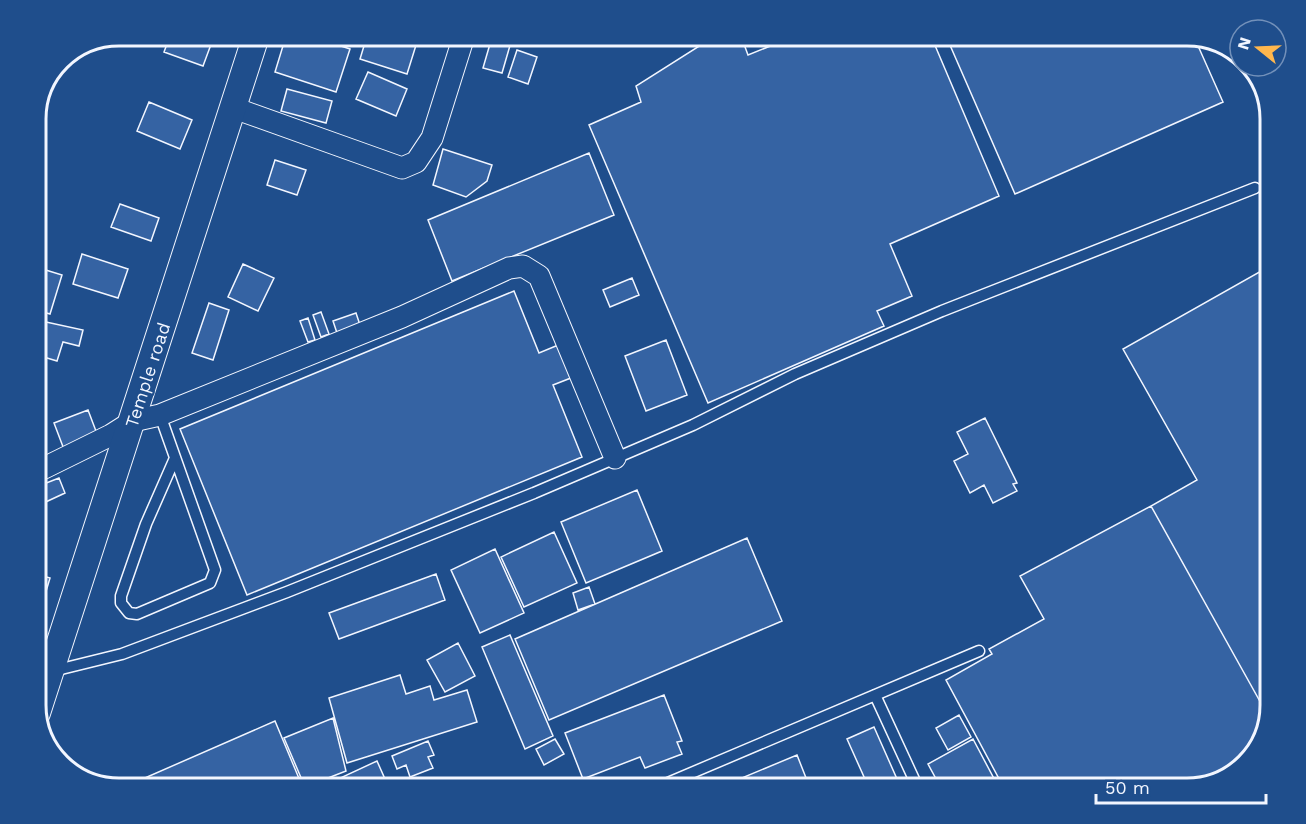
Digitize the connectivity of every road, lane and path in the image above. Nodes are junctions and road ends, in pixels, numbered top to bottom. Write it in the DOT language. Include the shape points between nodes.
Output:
graph roads {
  1 [pos="253,47"];
  2 [pos="461,47"];
  3 [pos="234,108"];
  4 [pos="1254,188"];
  5 [pos="160,415"];
  6 [pos="133,421"];
  7 [pos="175,458"];
  8 [pos="615,458"];
  9 [pos="47,466"];
  10 [pos="979,651"];
  11 [pos="50,672"];
  12 [pos="47,681"];
  13 [pos="875,695"];
  14 [pos="680,778"];
  15 [pos="913,778"];
  1 -- 3 [label="street, Temple road"];
  2 -- 3 [label="street" via="432,138 416,162 402,168"];
  3 -- 6 [label="street, Temple road"];
  4 -- 8 [label="lane" via="942,311"];
  5 -- 6 [label="street"];
  5 -- 7 [label="lane"];
  5 -- 8 [label="street" via="402,317 509,268 523,266 538,276"];
  6 -- 9 [label="street"];
  6 -- 11 [label="street, Temple road"];
  7 -- 7 [label="lane" via="146,524 122,596 121,603 129,613 136,614 214,578 215,570"];
  8 -- 11 [label="lane" via="276,596 122,654"];
  10 -- 13 [label="lane"];
  11 -- 12 [label="street, Temple road"];
  13 -- 14 [label="lane"];
  13 -- 15 [label="lane"];
}
